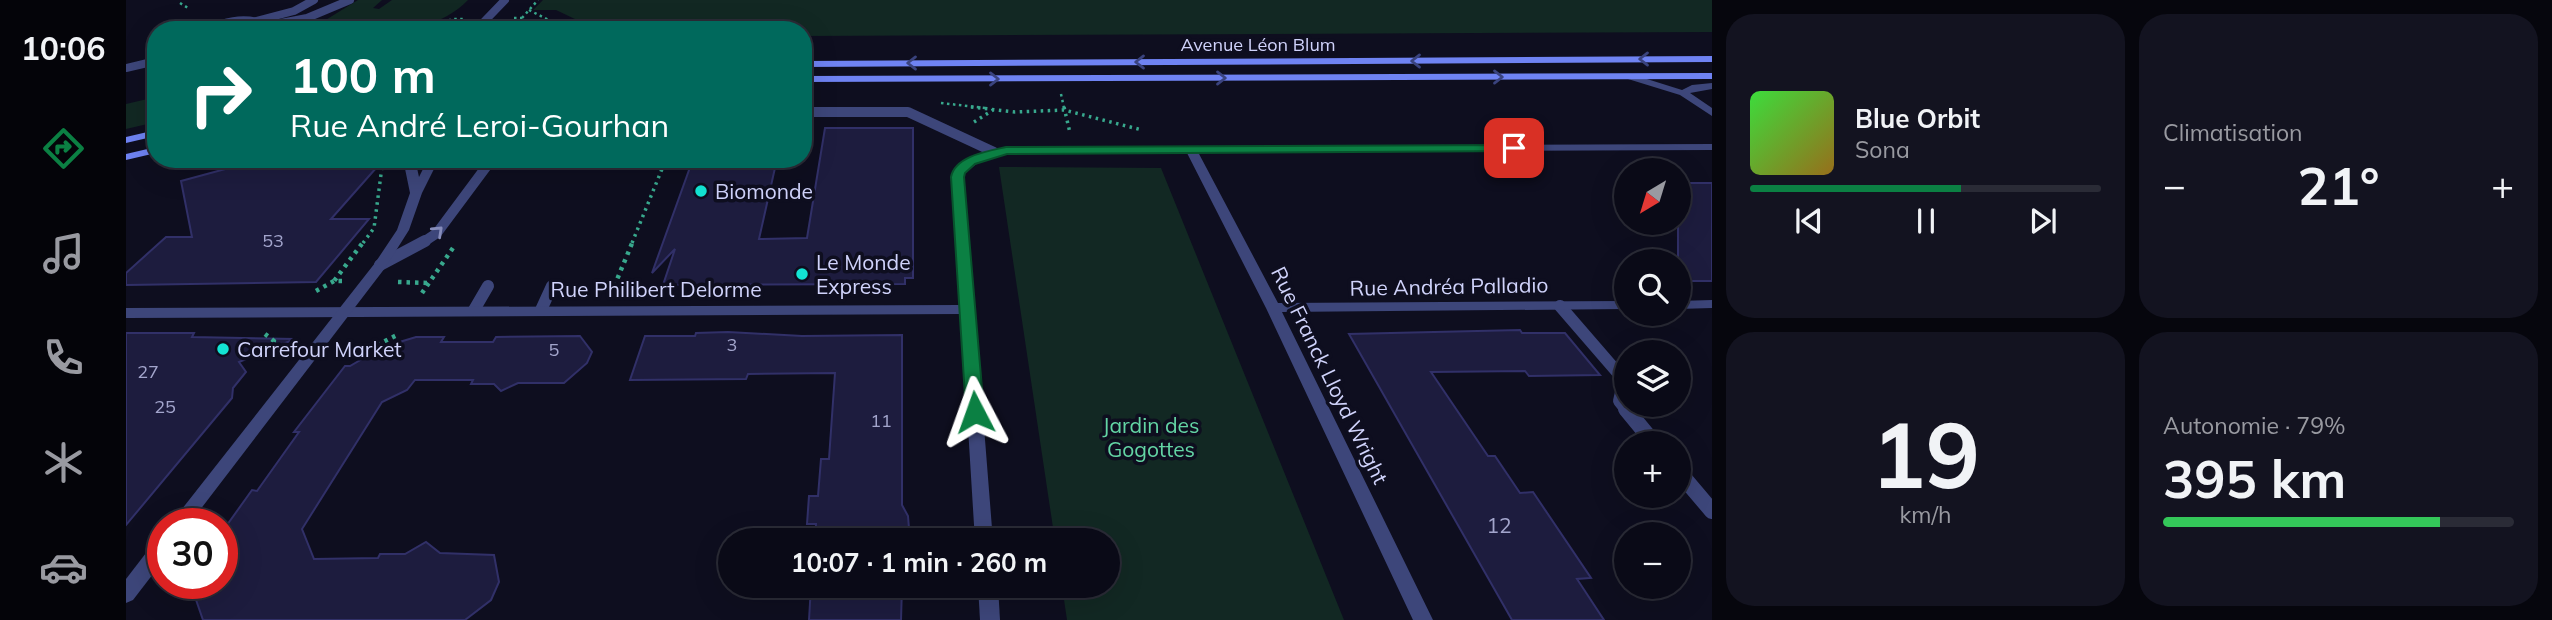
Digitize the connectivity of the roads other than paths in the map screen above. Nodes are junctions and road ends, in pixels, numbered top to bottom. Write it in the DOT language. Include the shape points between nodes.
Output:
graph roads {
  1 [pos="314,0"];
  2 [pos="350,0"];
  3 [pos="505,0"];
  4 [pos="270,21"];
  5 [pos="296,21"];
  6 [pos="485,21"];
  7 [pos="1712,59"];
  8 [pos="147,63"];
  9 [pos="812,64"];
  10 [pos="126,68"];
  11 [pos="1712,76"];
  12 [pos="1631,77"];
  13 [pos="812,79"];
  14 [pos="1712,86"];
  15 [pos="1683,93"];
  16 [pos="812,112"];
  17 [pos="1712,113"];
  18 [pos="147,135"];
  19 [pos="126,140"];
  20 [pos="1712,147"];
  21 [pos="1192,151"];
  22 [pos="147,152"];
  23 [pos="994,152"];
  24 [pos="126,157"];
  25 [pos="412,168"];
  26 [pos="429,168"];
  27 [pos="485,168"];
  28 [pos="416,193"];
  29 [pos="380,265"];
  30 [pos="488,286"];
  31 [pos="552,286"];
  32 [pos="1691,304"];
  33 [pos="1712,304"];
  34 [pos="1614,305"];
  35 [pos="1560,306"];
  36 [pos="1273,307"];
  37 [pos="968,309"];
  38 [pos="343,310"];
  39 [pos="474,310"];
  40 [pos="541,310"];
  41 [pos="126,313"];
  42 [pos="1644,431"];
  43 [pos="1691,486"];
  44 [pos="191,508"];
  45 [pos="1712,511"];
  46 [pos="983,528"];
  47 [pos="147,567"];
  48 [pos="126,594"];
  49 [pos="989,598"];
  50 [pos="990,620"];
  51 [pos="1423,620"];
  1 -- 4 [label="lane"];
  2 -- 5 [label="lane" via="330,12"];
  3 -- 6 [label="lane"];
  7 -- 9 [label="main road, Avenue Léon Blum, one-way"];
  8 -- 10 [label="lane"];
  11 -- 12 [label="main road, Avenue Léon Blum"];
  13 -- 12 [label="main road, Avenue Léon Blum, one-way"];
  12 -- 15 [label="street"];
  14 -- 15 [label="street"];
  15 -- 17 [label="street"];
  16 -- 23 [label="lane" via="908,112"];
  18 -- 19 [label="main road"];
  20 -- 21 [label="street"];
  21 -- 23 [label="street"];
  21 -- 36 [label="street, Rue Franck Lloyd Wright"];
  22 -- 24 [label="main road"];
  23 -- 37 [label="street" via="958,172"];
  25 -- 28 [label="street"];
  26 -- 28 [label="street"];
  29 -- 27 [label="lane, one-way" via="437,233"];
  28 -- 29 [label="street" via="403,230"];
  29 -- 38 [label="street"];
  30 -- 39 [label="lane"];
  31 -- 40 [label="lane"];
  32 -- 33 [label="street"];
  34 -- 35 [label="street, Rue Andréa Palladio"];
  35 -- 36 [label="street, Rue Andréa Palladio"];
  35 -- 42 [label="lane" via="1624,380 1619,401"];
  36 -- 51 [label="street, Rue Franck Lloyd Wright"];
  37 -- 40 [label="street, Rue Philibert Delorme"];
  37 -- 46 [label="street"];
  38 -- 39 [label="street, Rue Philibert Delorme"];
  38 -- 41 [label="street, Rue Philibert Delorme"];
  38 -- 44 [label="street"];
  39 -- 40 [label="street, Rue Philibert Delorme"];
  43 -- 45 [label="lane"];
  47 -- 48 [label="street"];
  49 -- 50 [label="street"];
}
